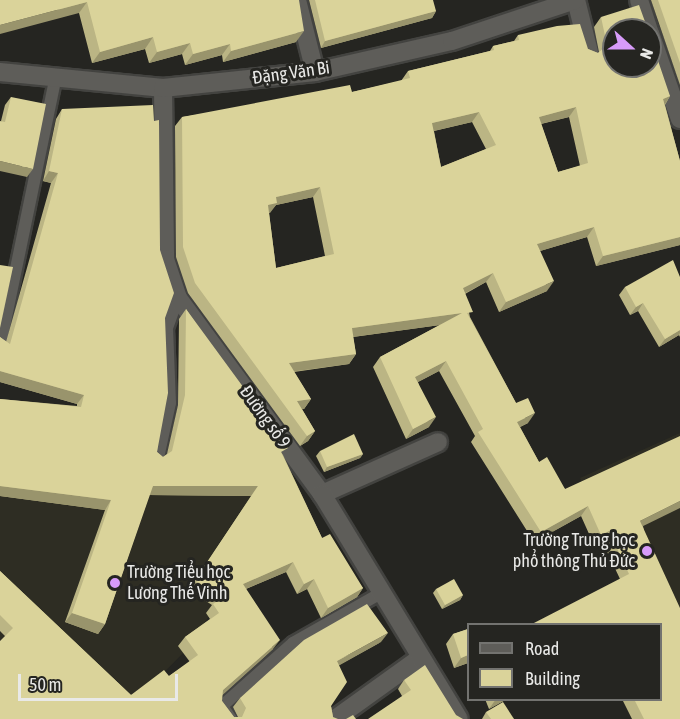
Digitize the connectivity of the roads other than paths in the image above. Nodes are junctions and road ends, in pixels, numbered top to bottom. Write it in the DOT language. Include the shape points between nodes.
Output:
graph roads {
  1 [pos="297,0"];
  2 [pos="575,0"];
  3 [pos="639,0"];
  4 [pos="645,18"];
  5 [pos="589,52"];
  6 [pos="662,66"];
  7 [pos="0,72"];
  8 [pos="315,72"];
  9 [pos="55,81"];
  10 [pos="163,88"];
  11 [pos="680,119"];
  12 [pos="178,298"];
  13 [pos="0,346"];
  14 [pos="438,442"];
  15 [pos="158,458"];
  16 [pos="322,494"];
  17 [pos="381,593"];
  18 [pos="420,658"];
  19 [pos="231,719"];
  20 [pos="335,719"];
  21 [pos="459,719"];
  1 -- 8 [label="street"];
  2 -- 5 [label="street"];
  2 -- 8 [label="street, Đặng Văn Bi" via="452,41"];
  3 -- 4 [label="street"];
  6 -- 11 [label="street"];
  7 -- 9 [label="street, Đặng Văn Bi"];
  8 -- 10 [label="street, Đặng Văn Bi"];
  9 -- 10 [label="street, Đặng Văn Bi"];
  9 -- 13 [label="lane"];
  10 -- 12 [label="street, Đường số 9" via="165,259"];
  12 -- 15 [label="lane" via="167,328 170,403"];
  12 -- 16 [label="street, Đường số 9"];
  14 -- 16 [label="street"];
  16 -- 17 [label="street, Đường số 9"];
  17 -- 18 [label="street, Đường số 9"];
  17 -- 19 [label="lane" via="293,643 222,706"];
  18 -- 20 [label="street"];
  18 -- 21 [label="street, Đường số 9"];
}
